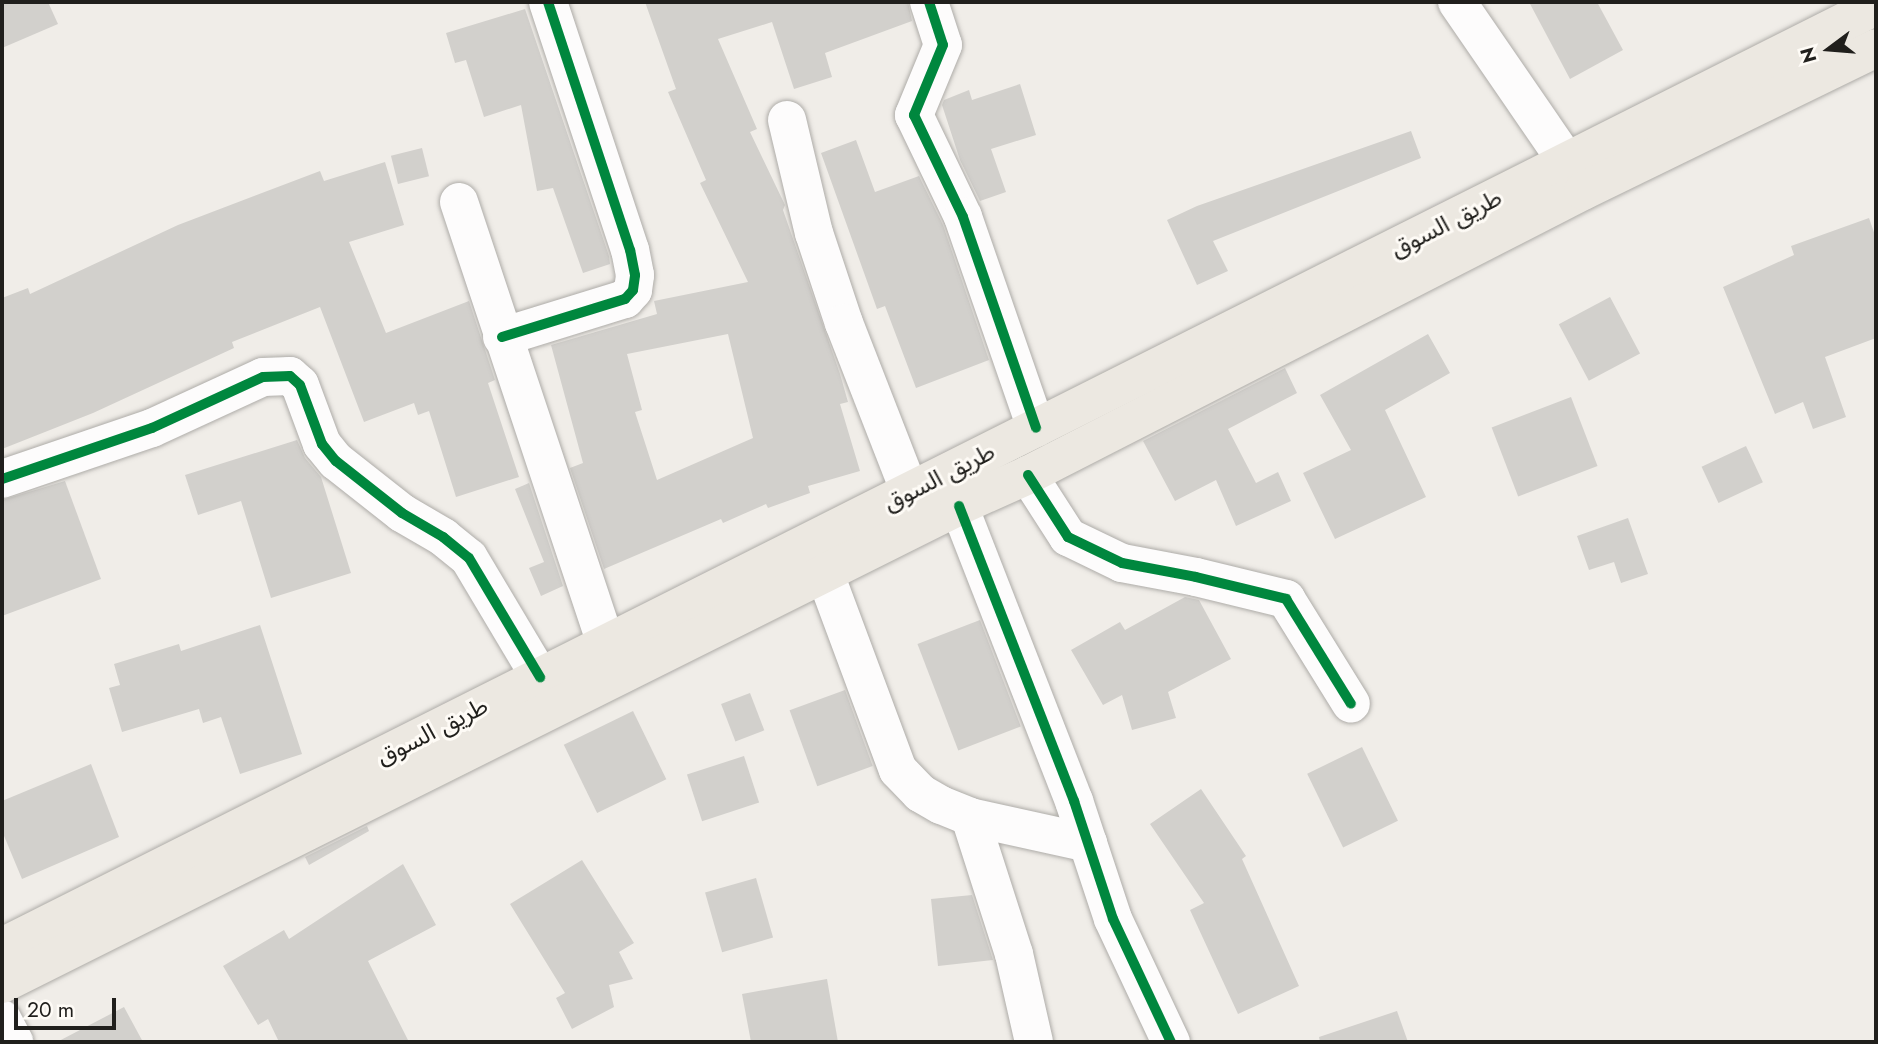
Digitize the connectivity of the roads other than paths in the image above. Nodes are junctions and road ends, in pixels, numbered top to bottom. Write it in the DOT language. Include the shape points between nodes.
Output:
graph roads {
  1 [pos="548,2"];
  2 [pos="929,2"];
  3 [pos="1457,2"];
  4 [pos="1876,6"];
  5 [pos="1876,48"];
  6 [pos="787,120"];
  7 [pos="1567,162"];
  8 [pos="459,202"];
  9 [pos="502,337"];
  10 [pos="1036,428"];
  11 [pos="1028,475"];
  12 [pos="2,479"];
  13 [pos="910,492"];
  14 [pos="959,506"];
  15 [pos="825,574"];
  16 [pos="606,645"];
  17 [pos="540,677"];
  18 [pos="1351,704"];
  19 [pos="970,817"];
  20 [pos="1088,843"];
  21 [pos="2,947"];
  22 [pos="2,984"];
  23 [pos="2,1019"];
  24 [pos="14,1042"];
  25 [pos="1034,1042"];
  26 [pos="1171,1042"];
  1 -- 9 [label="street" via="630,250 633,290 625,299"];
  2 -- 10 [label="street" via="943,46 914,115 963,217"];
  3 -- 7 [label="street"];
  4 -- 7 [label="main road, طريق السوق"];
  5 -- 11 [label="main road, طريق السوق" via="1583,191"];
  6 -- 13 [label="street" via="814,233"];
  7 -- 10 [label="main road, طريق السوق"];
  8 -- 9 [label="street"];
  9 -- 16 [label="street"];
  10 -- 13 [label="main road, طريق السوق"];
  11 -- 14 [label="main road, طريق السوق"];
  11 -- 18 [label="street" via="1068,537 1122,563 1286,599"];
  12 -- 17 [label="street" via="152,428 263,377 290,376 300,385 322,444 336,461 469,558"];
  13 -- 16 [label="main road, طريق السوق"];
  14 -- 15 [label="main road, طريق السوق"];
  14 -- 20 [label="street"];
  15 -- 19 [label="street" via="898,770 920,793"];
  15 -- 22 [label="main road, طريق السوق"];
  16 -- 17 [label="main road, طريق السوق"];
  17 -- 21 [label="main road, طريق السوق"];
  19 -- 20 [label="street"];
  19 -- 25 [label="street" via="1014,954"];
  20 -- 26 [label="street" via="1113,919"];
  23 -- 24 [label="street"];
}
